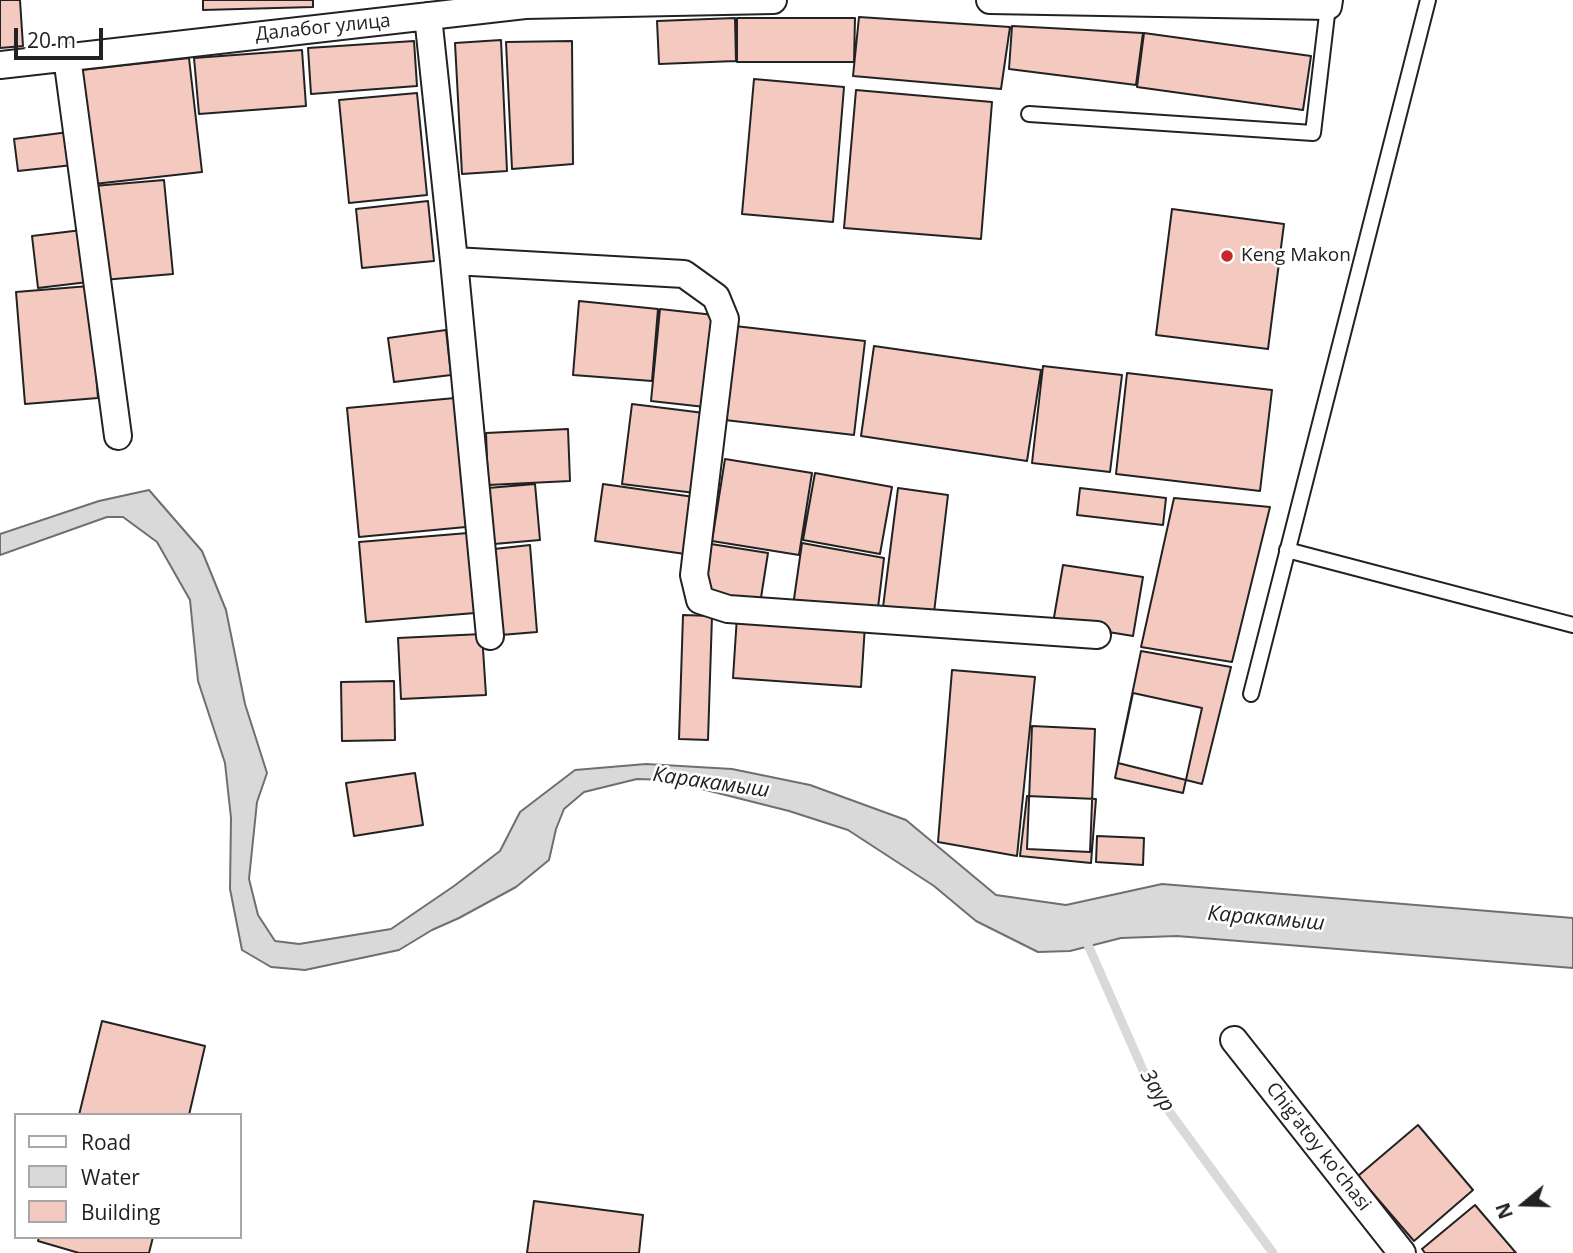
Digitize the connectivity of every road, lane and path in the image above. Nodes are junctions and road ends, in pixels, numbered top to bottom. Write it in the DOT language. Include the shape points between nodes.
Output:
graph roads {
  1 [pos="774,0"];
  2 [pos="990,0"];
  3 [pos="1428,0"];
  4 [pos="1328,3"];
  5 [pos="428,16"];
  6 [pos="67,57"];
  7 [pos="0,65"];
  8 [pos="1029,114"];
  9 [pos="454,261"];
  10 [pos="118,436"];
  11 [pos="1287,550"];
  12 [pos="1573,625"];
  13 [pos="1097,635"];
  14 [pos="490,636"];
  15 [pos="1251,694"];
  16 [pos="1234,1040"];
  17 [pos="1402,1253"];
  1 -- 5 [label="street, Далабог улица" via="525,5"];
  2 -- 4 [label="street"];
  3 -- 11 [label="lane"];
  4 -- 8 [label="lane" via="1313,133"];
  5 -- 6 [label="street, Далабог улица"];
  5 -- 9 [label="street"];
  6 -- 7 [label="street, Далабог улица"];
  6 -- 10 [label="street"];
  9 -- 13 [label="street" via="684,274 716,296 724,319 694,575 700,600 728,609"];
  9 -- 14 [label="street"];
  11 -- 12 [label="lane"];
  11 -- 15 [label="lane"];
  16 -- 17 [label="street, Chig'atoy ko'chasi"];
}
